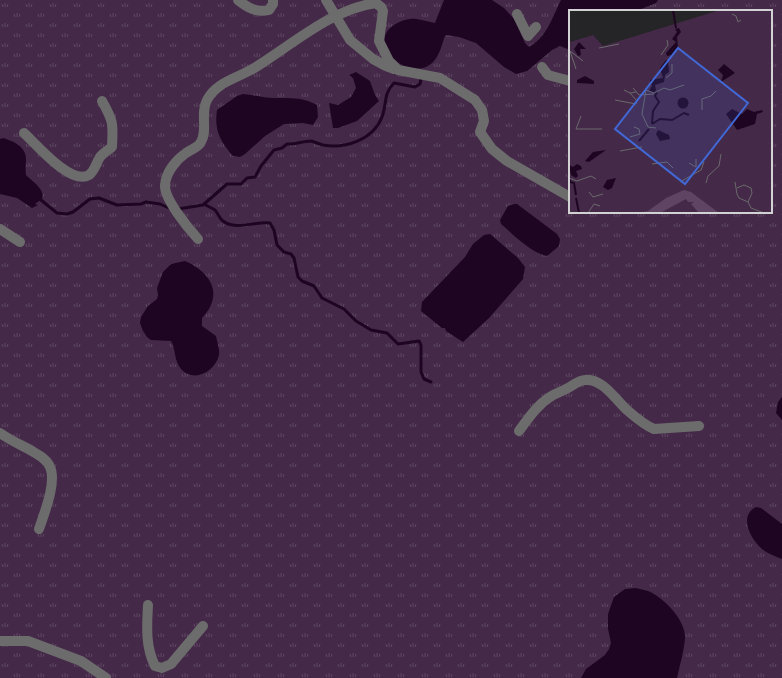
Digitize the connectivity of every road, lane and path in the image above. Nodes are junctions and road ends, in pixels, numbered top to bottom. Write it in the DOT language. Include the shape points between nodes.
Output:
graph roads {
  1 [pos="238,0"];
  2 [pos="272,0"];
  3 [pos="326,0"];
  4 [pos="517,14"];
  5 [pos="336,16"];
  6 [pos="536,27"];
  7 [pos="542,68"];
  8 [pos="398,70"];
  9 [pos="569,81"];
  10 [pos="102,101"];
  11 [pos="24,133"];
  12 [pos="569,197"];
  13 [pos="0,229"];
  14 [pos="198,239"];
  15 [pos="20,242"];
  16 [pos="699,426"];
  17 [pos="519,431"];
  18 [pos="0,433"];
  19 [pos="39,529"];
  20 [pos="148,605"];
  21 [pos="203,626"];
  22 [pos="0,641"];
  23 [pos="106,678"];
  1 -- 2 [label="lane" via="262,12 269,10 273,4"];
  3 -- 5 [label="lane"];
  4 -- 6 [label="lane" via="528,36"];
  5 -- 8 [label="lane" via="350,40 358,47 373,59"];
  5 -- 8 [label="lane" via="364,4 376,3 381,7 383,16 379,41 386,57"];
  5 -- 14 [label="lane" via="255,68 220,85 207,101 202,141 177,162 168,174 165,187 177,212"];
  7 -- 9 [label="lane" via="548,75"];
  8 -- 12 [label="lane" via="440,78 475,100 482,110 484,121 480,132 492,148 507,161"];
  10 -- 11 [label="lane" via="113,124 112,146 100,156 88,176 81,178 60,168"];
  13 -- 15 [label="lane"];
  16 -- 17 [label="lane" via="654,429 627,410 605,388 587,379 550,396"];
  18 -- 19 [label="lane" via="41,457 50,467 51,486"];
  20 -- 21 [label="lane" via="147,632 151,658 155,666 162,668 171,664"];
  22 -- 23 [label="lane" via="28,641 81,661"];
}
